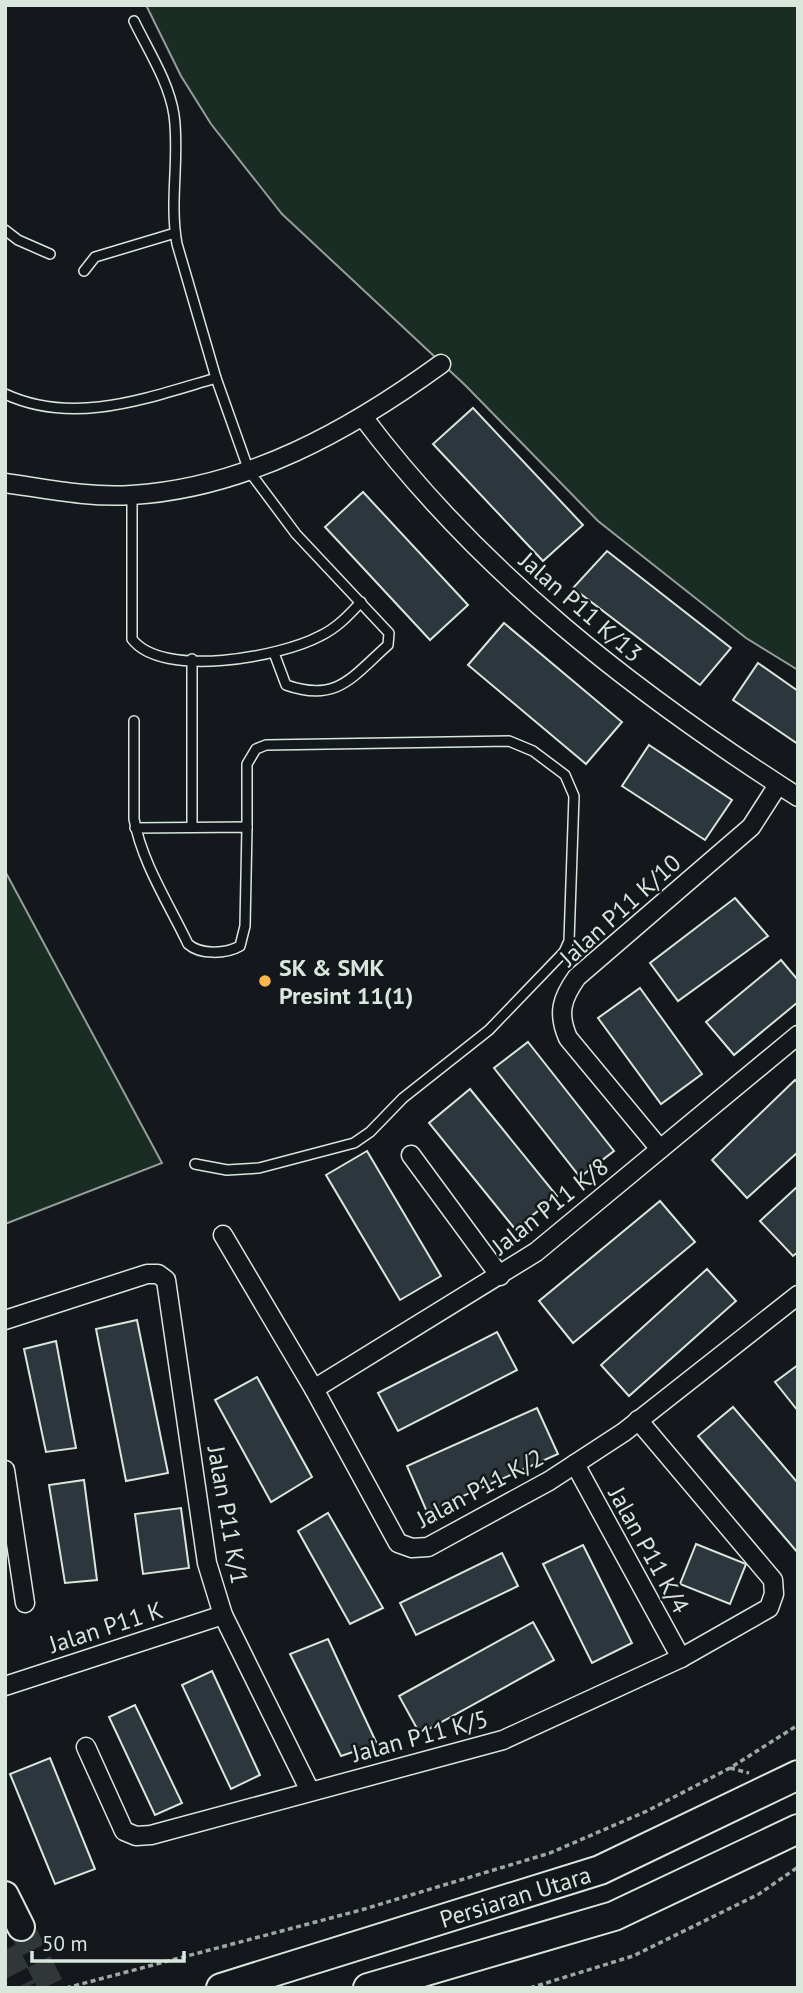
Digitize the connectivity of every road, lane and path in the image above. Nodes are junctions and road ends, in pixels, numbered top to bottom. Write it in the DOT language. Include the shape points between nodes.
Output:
graph roads {
  1 [pos="134,21"];
  2 [pos="5,230"];
  3 [pos="175,233"];
  4 [pos="50,254"];
  5 [pos="84,271"];
  6 [pos="441,364"];
  7 [pos="216,378"];
  8 [pos="5,394"];
  9 [pos="363,417"];
  10 [pos="249,471"];
  11 [pos="5,483"];
  12 [pos="132,495"];
  13 [pos="361,602"];
  14 [pos="274,653"];
  15 [pos="192,659"];
  16 [pos="134,721"];
  17 [pos="778,785"];
  18 [pos="798,797"];
  19 [pos="192,826"];
  20 [pos="247,827"];
  21 [pos="135,828"];
  22 [pos="798,1035"];
  23 [pos="660,1149"];
  24 [pos="411,1155"];
  25 [pos="195,1164"];
  26 [pos="223,1235"];
  27 [pos="500,1276"];
  28 [pos="796,1301"];
  29 [pos="5,1320"];
  30 [pos="314,1389"];
  31 [pos="638,1420"];
  32 [pos="575,1464"];
  33 [pos="5,1470"];
  34 [pos="25,1603"];
  35 [pos="223,1615"];
  36 [pos="681,1658"];
  37 [pos="5,1686"];
  38 [pos="798,1725"];
  39 [pos="86,1747"];
  40 [pos="798,1775"];
  41 [pos="310,1791"];
  42 [pos="798,1829"];
  43 [pos="798,1867"];
  44 [pos="5,1895"];
  45 [pos="21,1927"];
  46 [pos="66,1988"];
  47 [pos="221,1988"];
  48 [pos="369,1988"];
  49 [pos="530,1988"];
  1 -- 3 [label="lane" via="174,115"];
  2 -- 4 [label="lane"];
  3 -- 5 [label="lane" via="95,257"];
  3 -- 7 [label="lane"];
  6 -- 9 [label="street"];
  7 -- 8 [label="lane" via="113,407 26,404"];
  7 -- 10 [label="lane"];
  9 -- 10 [label="street"];
  9 -- 17 [label="street, Jalan P11 K/13" via="397,462 526,596 632,684"];
  10 -- 12 [label="street"];
  10 -- 13 [label="lane" via="296,534"];
  11 -- 12 [label="street" via="71,493"];
  12 -- 15 [label="lane" via="132,639 152,656"];
  13 -- 14 [label="lane" via="344,621 320,636"];
  13 -- 14 [label="lane" via="390,639 349,681 323,693 286,685"];
  14 -- 15 [label="lane" via="229,661"];
  15 -- 19 [label="lane"];
  16 -- 21 [label="lane"];
  17 -- 18 [label="street, Jalan P11 K/13"];
  17 -- 23 [label="street, Jalan P11 K/10" via="751,827 578,977 560,1008 568,1038"];
  19 -- 20 [label="lane"];
  19 -- 21 [label="lane"];
  20 -- 21 [label="lane" via="244,939 234,950 205,952 188,944"];
  20 -- 25 [label="lane" via="247,764 256,749 266,745 518,743 565,775 574,796 572,925 564,951 489,1030 403,1098 362,1138 259,1168 226,1170"];
  22 -- 23 [label="street, Jalan P11 K/8"];
  23 -- 27 [label="street, Jalan P11 K/8" via="536,1252"];
  24 -- 27 [label="street"];
  26 -- 30 [label="street, Jalan P11 K/2"];
  27 -- 30 [label="street, Jalan P11 K/8"];
  28 -- 31 [label="street, Jalan P11 K/2"];
  29 -- 35 [label="street, Jalan P11 K/1" via="147,1275 166,1280 207,1563"];
  30 -- 32 [label="street, Jalan P11 K/2" via="398,1543 412,1548 428,1547"];
  31 -- 32 [label="street, Jalan P11 K/2"];
  31 -- 36 [label="street, Jalan P11 K/5" via="773,1580 769,1608"];
  32 -- 36 [label="street, Jalan P11 K/4"];
  33 -- 34 [label="street"];
  35 -- 37 [label="street, Jalan P11 K"];
  35 -- 41 [label="street, Jalan P11 K/1"];
  36 -- 41 [label="street, Jalan P11 K/5" via="503,1740"];
  38 -- 46 [label="path" via="730,1768 647,1811 550,1853 361,1910"];
  39 -- 41 [label="street, Jalan P11 K/5" via="124,1831 136,1836"];
  40 -- 47 [label="main road, Persiaran Utara" via="600,1870"];
  42 -- 48 [label="main road, Persiaran Utara" via="614,1916"];
  43 -- 49 [label="path" via="759,1894 633,1956"];
  44 -- 45 [label="main road"];
}
